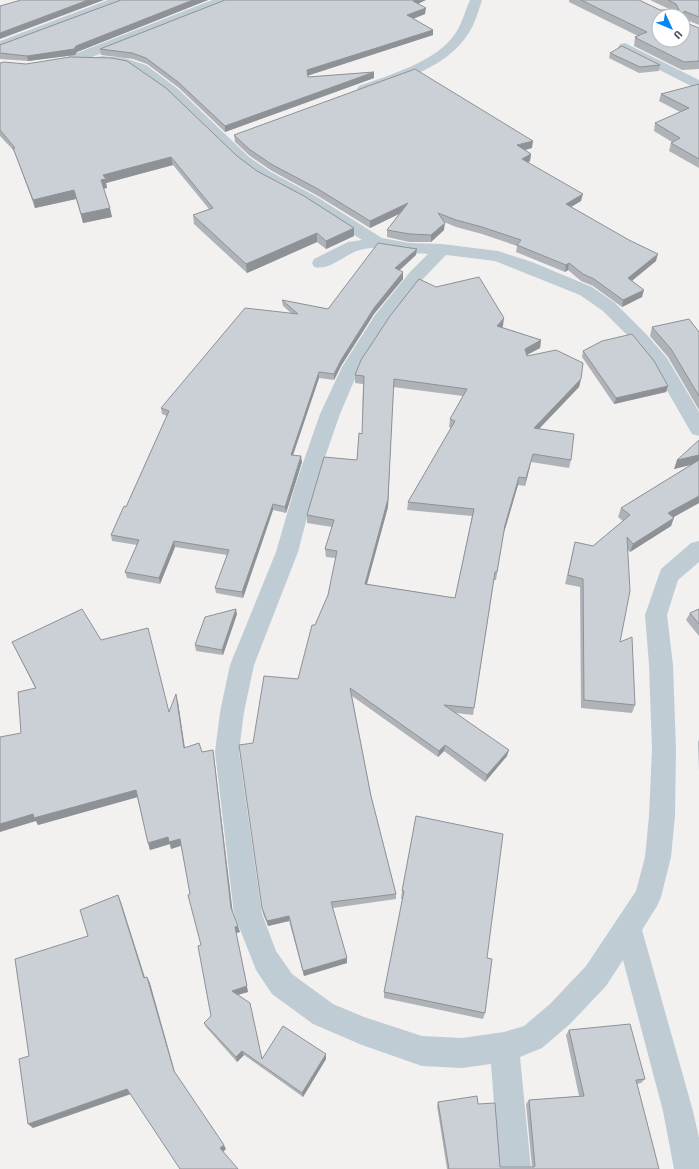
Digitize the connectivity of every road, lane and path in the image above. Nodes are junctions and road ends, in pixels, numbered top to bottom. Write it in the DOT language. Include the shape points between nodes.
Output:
graph roads {
  1 [pos="120,0"];
  2 [pos="223,0"];
  3 [pos="476,0"];
  4 [pos="0,46"];
  5 [pos="625,47"];
  6 [pos="699,86"];
  7 [pos="350,94"];
  8 [pos="377,242"];
  9 [pos="442,249"];
  10 [pos="320,263"];
  11 [pos="699,429"];
  12 [pos="699,549"];
  13 [pos="628,927"];
  14 [pos="504,1047"];
  15 [pos="515,1169"];
  16 [pos="690,1169"];
  1 -- 4 [label="street"];
  2 -- 8 [label="street" via="65,61 114,60 141,68 206,122 229,137 244,160"];
  3 -- 7 [label="street" via="458,39 442,53 426,63"];
  5 -- 6 [label="street"];
  8 -- 9 [label="street" via="409,248"];
  8 -- 10 [label="street" via="354,246"];
  9 -- 11 [label="street" via="498,256 586,291 609,307 660,362"];
  9 -- 14 [label="street" via="381,319 351,367 330,414 306,483 287,552 242,665 227,752 248,914 266,960 282,984 323,1014 362,1031 422,1051 462,1053"];
  12 -- 13 [label="street" via="669,575 656,615 661,665 664,749 662,816 658,856 648,896"];
  13 -- 14 [label="street" via="596,976 560,1014 532,1038"];
  13 -- 16 [label="street" via="678,1111"];
  14 -- 15 [label="street"];
}
